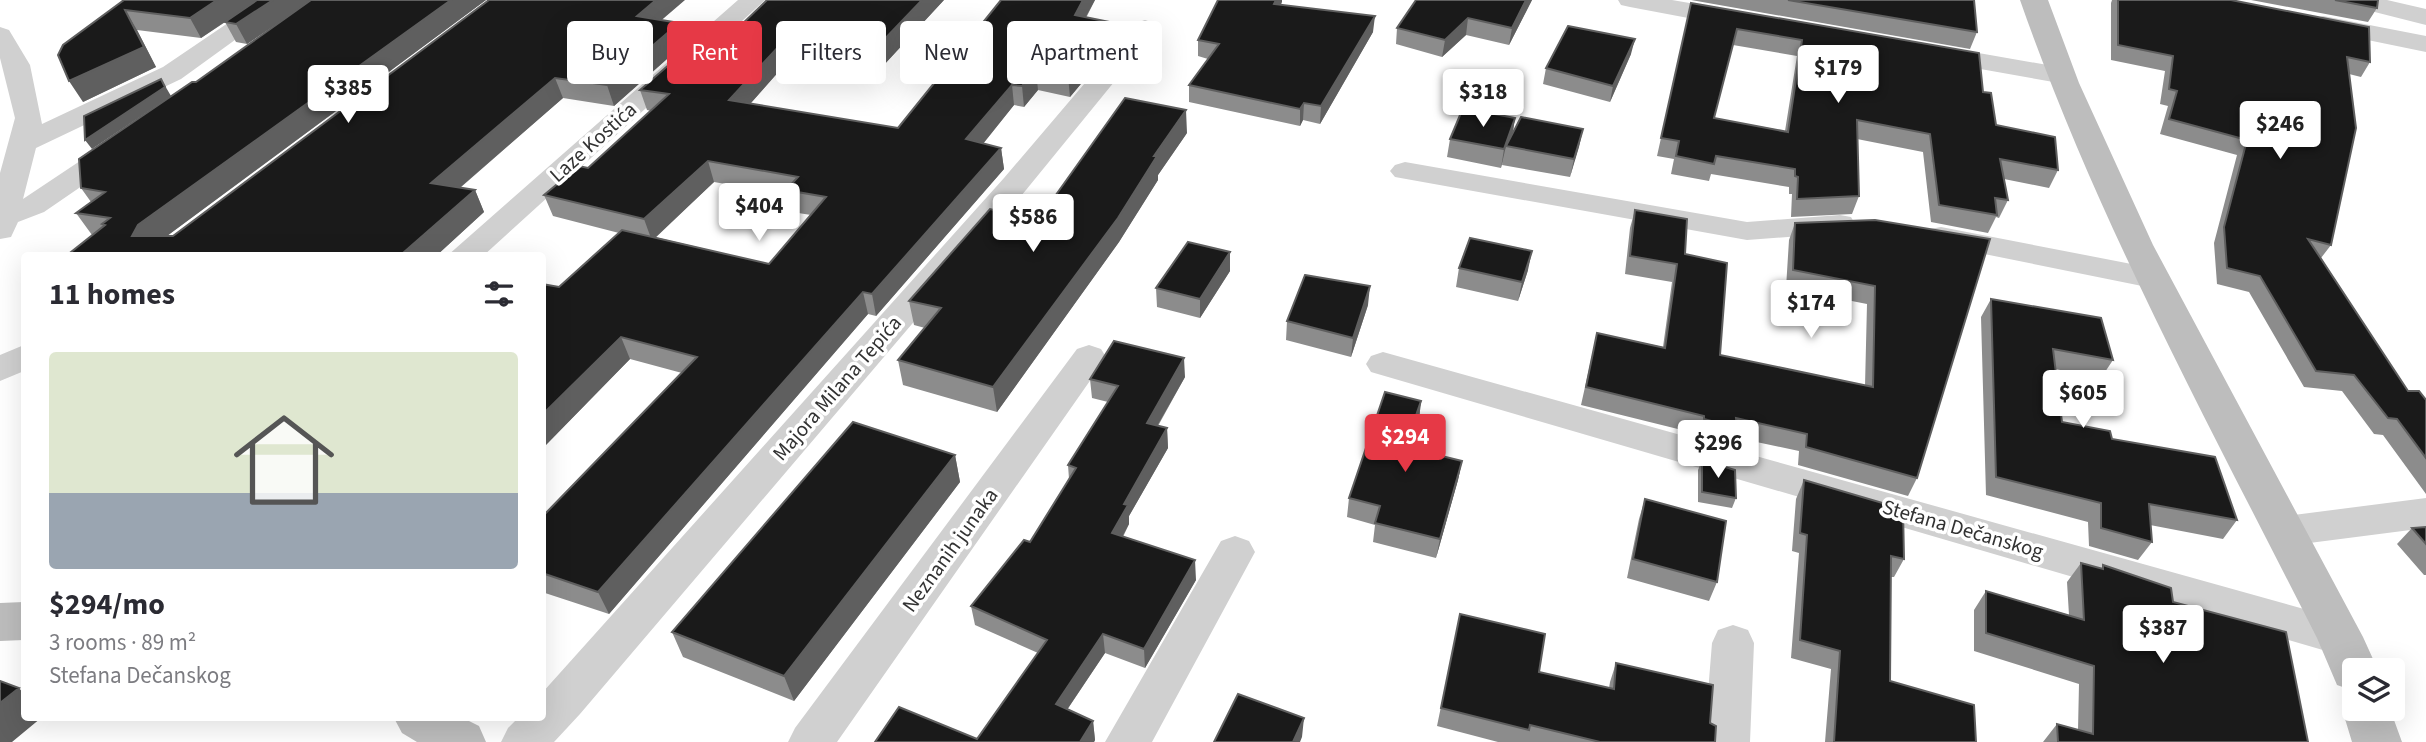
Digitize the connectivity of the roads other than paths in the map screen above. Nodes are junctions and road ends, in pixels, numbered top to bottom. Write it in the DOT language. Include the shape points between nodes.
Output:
graph roads {
  1 [pos="278,0"];
  2 [pos="753,0"];
  3 [pos="1630,0"];
  4 [pos="2034,0"];
  5 [pos="2356,0"];
  6 [pos="2426,17"];
  7 [pos="2292,18"];
  8 [pos="1764,23"];
  9 [pos="0,35"];
  10 [pos="2426,44"];
  11 [pos="1911,49"];
  12 [pos="2059,75"];
  13 [pos="1097,84"];
  14 [pos="144,130"];
  15 [pos="14,158"];
  16 [pos="1405,171"];
  17 [pos="1,223"];
  18 [pos="1868,224"];
  19 [pos="1908,229"];
  20 [pos="468,252"];
  21 [pos="2152,278"];
  22 [pos="1089,357"];
  23 [pos="21,358"];
  24 [pos="1383,365"];
  25 [pos="0,369"];
  26 [pos="2426,513"];
  27 [pos="2286,531"];
  28 [pos="1235,552"];
  29 [pos="1733,643"];
  30 [pos="2347,654"];
  31 [pos="546,719"];
  32 [pos="424,721"];
  33 [pos="544,721"];
  34 [pos="2370,721"];
  35 [pos="461,742"];
  36 [pos="524,742"];
  37 [pos="811,742"];
  38 [pos="1128,742"];
  39 [pos="1727,742"];
  40 [pos="2377,742"];
  1 -- 15 [label="street" via="172,73"];
  2 -- 20 [label="street, Laze Kostića"];
  3 -- 8 [label="street"];
  4 -- 12 [label="main road, Stefana Dečanskog"];
  5 -- 6 [label="street"];
  7 -- 10 [label="street"];
  9 -- 15 [label="street" via="17,65 29,118"];
  11 -- 12 [label="street"];
  12 -- 21 [label="main road, Stefana Dečanskog"];
  13 -- 31 [label="street, Majora Milana Tepića"];
  14 -- 17 [label="street"];
  15 -- 17 [label="street"];
  16 -- 18 [label="street" via="1747,231"];
  19 -- 21 [label="street"];
  21 -- 27 [label="main road, Stefana Dečanskog"];
  22 -- 37 [label="street, Neznanih junaka"];
  23 -- 25 [label="street"];
  24 -- 30 [label="street, Stefana Dečanskog"];
  26 -- 27 [label="street"];
  27 -- 30 [label="main road, Stefana Dečanskog"];
  28 -- 38 [label="street"];
  29 -- 39 [label="street"];
  32 -- 35 [label="main road"];
  33 -- 36 [label="street, Majora Milana Tepića"];
  34 -- 40 [label="main road"];
}
